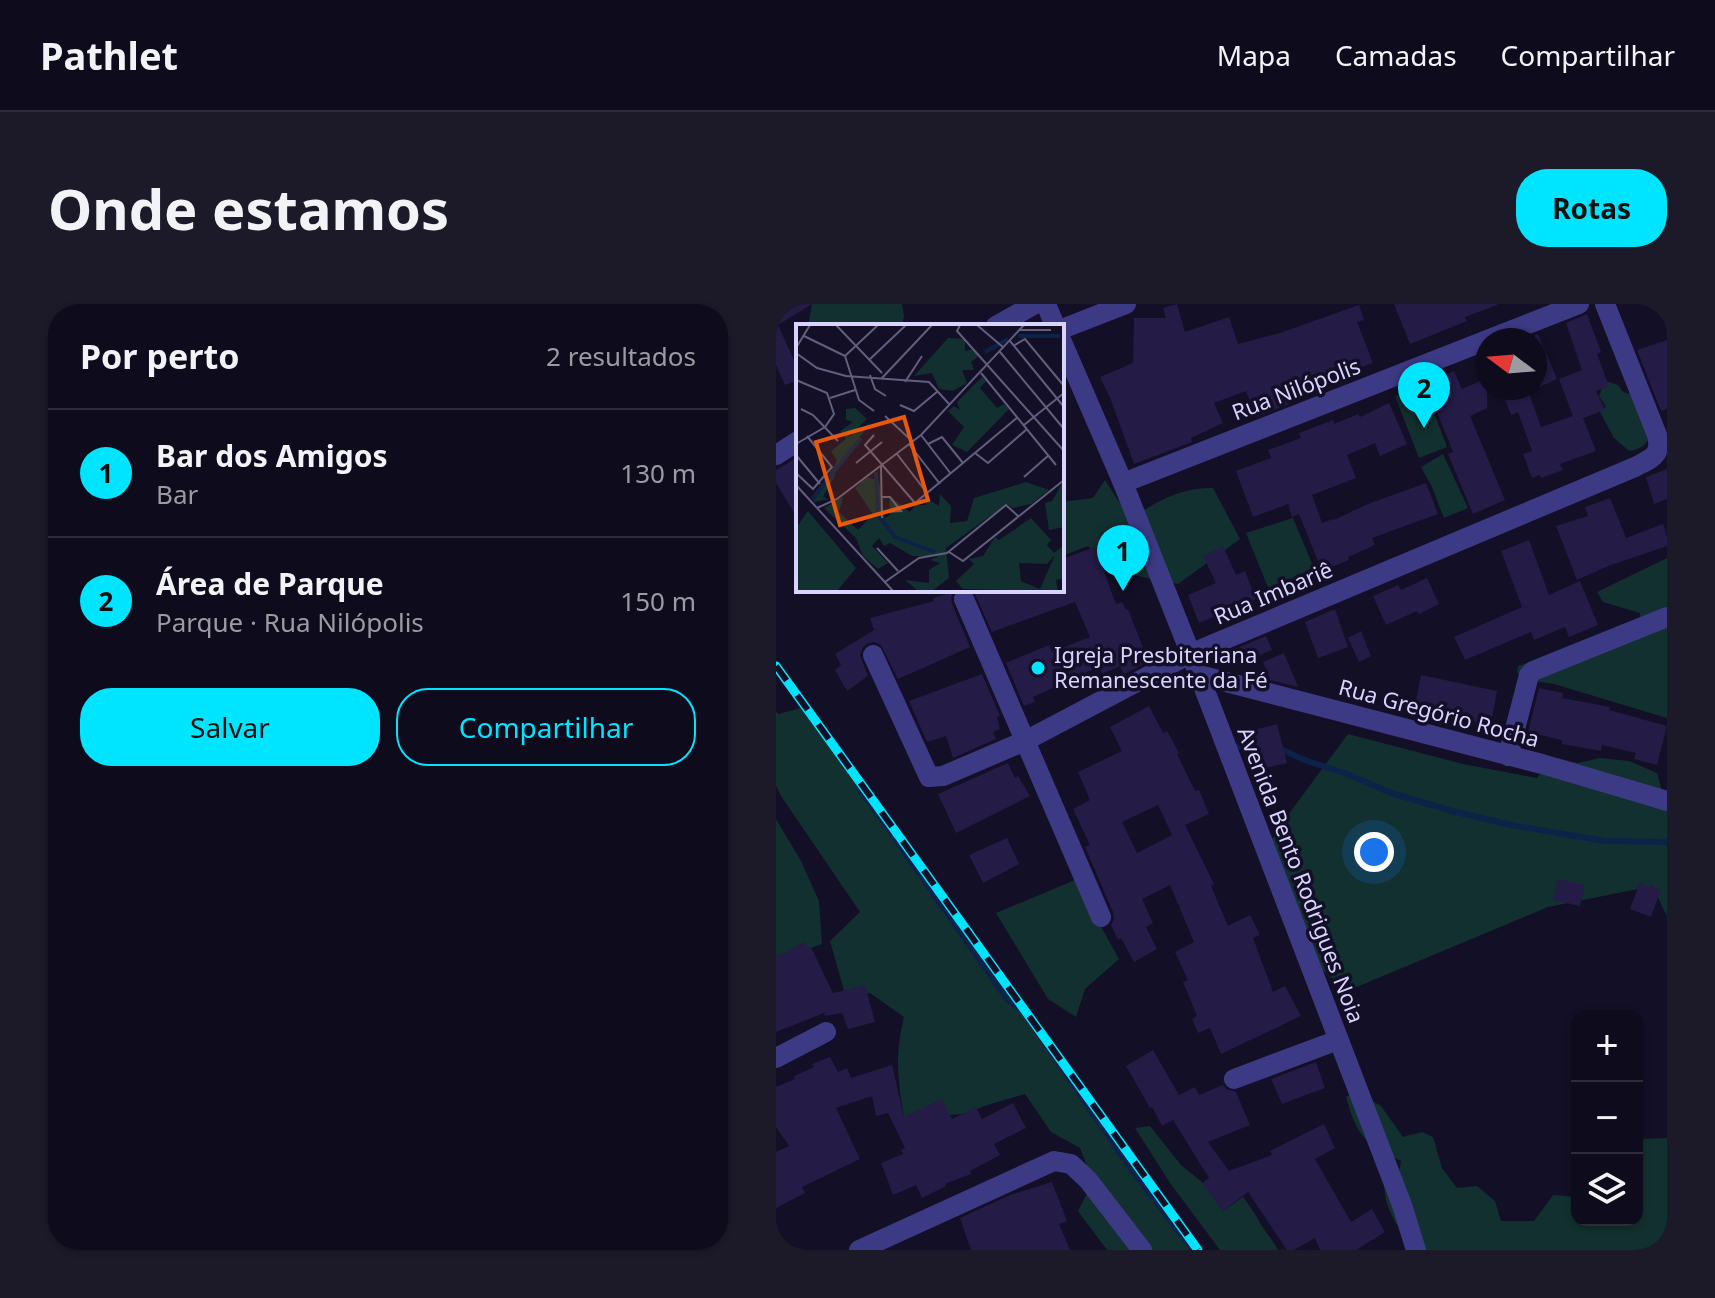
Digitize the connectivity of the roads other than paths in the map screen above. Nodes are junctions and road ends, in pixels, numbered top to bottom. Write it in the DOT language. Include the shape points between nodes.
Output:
graph roads {
  1 [pos="1035,304"];
  2 [pos="1046,304"];
  3 [pos="1126,304"];
  4 [pos="1579,304"];
  5 [pos="1605,304"];
  6 [pos="1000,324"];
  7 [pos="1054,324"];
  8 [pos="1064,328"];
  9 [pos="1518,328"];
  10 [pos="1475,345"];
  11 [pos="1064,347"];
  12 [pos="796,442"];
  13 [pos="776,455"];
  14 [pos="1123,483"];
  15 [pos="964,599"];
  16 [pos="1667,617"];
  17 [pos="1190,654"];
  18 [pos="873,655"];
  19 [pos="1199,675"];
  20 [pos="1025,741"];
  21 [pos="1508,756"];
  22 [pos="1665,794"];
  23 [pos="1101,917"];
  24 [pos="826,1032"];
  25 [pos="1338,1040"];
  26 [pos="776,1058"];
  27 [pos="1234,1079"];
  28 [pos="859,1250"];
  29 [pos="1142,1250"];
  30 [pos="1416,1250"];
  1 -- 6 [label="street"];
  2 -- 7 [label="street"];
  3 -- 8 [label="street"];
  4 -- 9 [label="street, Rua Nilópolis"];
  5 -- 17 [label="street, Rua Imbariê" via="1657,435 1657,453 1635,467"];
  10 -- 14 [label="street, Rua Nilópolis"];
  11 -- 14 [label="street, Avenida Bento Rodrigues Noia"];
  12 -- 13 [label="street"];
  14 -- 17 [label="street, Avenida Bento Rodrigues Noia"];
  15 -- 20 [label="street"];
  16 -- 21 [label="street" via="1533,671"];
  17 -- 19 [label="street, Avenida Bento Rodrigues Noia"];
  17 -- 20 [label="street, Rua Imbariê"];
  18 -- 20 [label="street, Rua Imbariê" via="929,777"];
  19 -- 21 [label="street, Rua Gregório Rocha"];
  19 -- 25 [label="street, Avenida Bento Rodrigues Noia"];
  20 -- 23 [label="street"];
  21 -- 22 [label="street, Rua Gregório Rocha"];
  24 -- 26 [label="street"];
  25 -- 27 [label="street"];
  25 -- 30 [label="street, Avenida Bento Rodrigues Noia"];
  28 -- 29 [label="street" via="1054,1161 1071,1164 1088,1180"];
}
